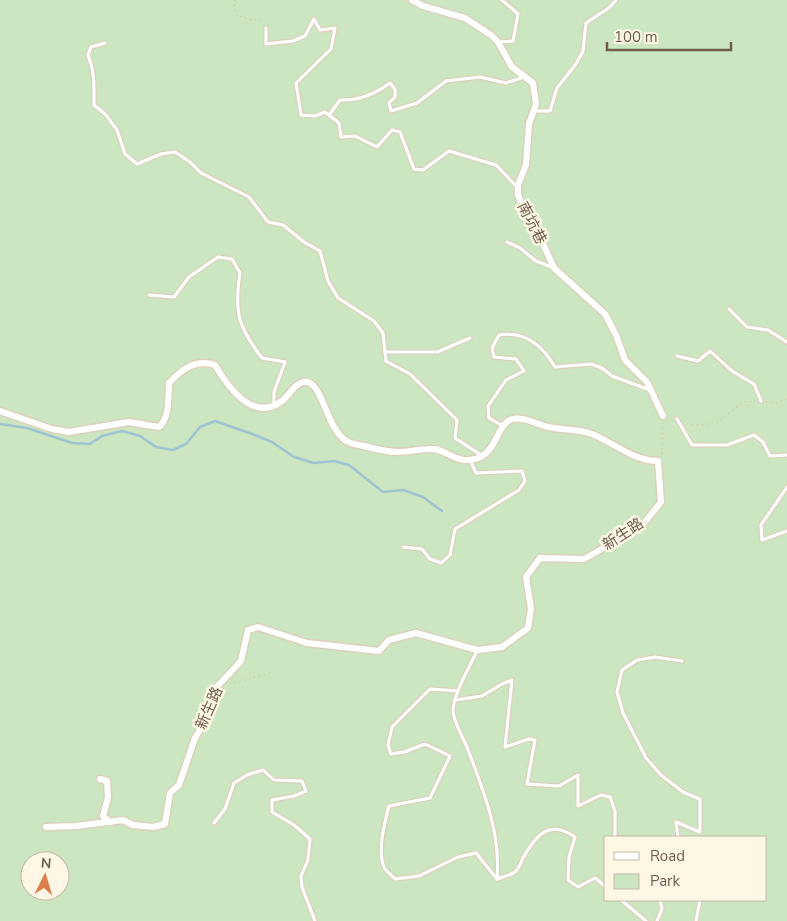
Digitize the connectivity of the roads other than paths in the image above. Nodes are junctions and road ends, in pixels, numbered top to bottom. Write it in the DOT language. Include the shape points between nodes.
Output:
graph roads {
  1 [pos="412,0"];
  2 [pos="502,0"];
  3 [pos="616,0"];
  4 [pos="266,28"];
  5 [pos="498,42"];
  6 [pos="105,44"];
  7 [pos="525,77"];
  8 [pos="534,111"];
  9 [pos="329,115"];
  10 [pos="518,188"];
  11 [pos="507,242"];
  12 [pos="554,268"];
  13 [pos="149,295"];
  14 [pos="729,308"];
  15 [pos="470,338"];
  16 [pos="787,342"];
  17 [pos="385,352"];
  18 [pos="677,356"];
  19 [pos="651,390"];
  20 [pos="761,401"];
  21 [pos="274,406"];
  22 [pos="0,411"];
  23 [pos="663,416"];
  24 [pos="677,419"];
  25 [pos="503,426"];
  26 [pos="787,455"];
  27 [pos="484,456"];
  28 [pos="470,460"];
  29 [pos="787,487"];
  30 [pos="787,531"];
  31 [pos="404,547"];
  32 [pos="477,650"];
  33 [pos="682,661"];
  34 [pos="458,691"];
  35 [pos="456,700"];
  36 [pos="100,779"];
  37 [pos="110,822"];
  38 [pos="214,823"];
  39 [pos="46,827"];
  40 [pos="615,836"];
  41 [pos="678,836"];
  42 [pos="497,880"];
  43 [pos="604,885"];
  44 [pos="622,901"];
  45 [pos="660,901"];
  46 [pos="700,901"];
  47 [pos="316,921"];
  48 [pos="646,921"];
  49 [pos="657,921"];
  50 [pos="696,921"];
  1 -- 5 [label="street, 南坑巷" via="465,18"];
  2 -- 5 [label="lane" via="518,14 514,41"];
  3 -- 8 [label="lane" via="586,23 584,51 557,88 550,111"];
  4 -- 9 [label="lane" via="266,44 293,41 304,36 314,18 320,30 334,28 330,49 296,83 301,115 315,116 324,112"];
  5 -- 7 [label="street, 南坑巷" via="512,67"];
  6 -- 17 [label="lane" via="91,47 88,55 94,79 94,105 117,130 125,154 137,164 175,152 201,173 250,197 268,222 283,225 320,251 328,281 338,298 374,321 383,333"];
  7 -- 8 [label="street, 南坑巷" via="535,89"];
  7 -- 9 [label="lane" via="506,83 480,77 446,81 417,103 391,111 389,103 395,97 395,89 390,83 379,92 353,100 340,100"];
  8 -- 10 [label="street, 南坑巷" via="529,124 526,165"];
  9 -- 10 [label="lane" via="339,123 342,137 355,136 377,147 392,130 400,132 414,169 422,170 449,151 496,165"];
  10 -- 12 [label="street, 南坑巷" via="520,200"];
  11 -- 12 [label="lane" via="536,261"];
  12 -- 19 [label="street, 南坑巷" via="604,314 625,360"];
  13 -- 21 [label="lane" via="174,297 189,277 218,258 232,259 240,274 237,292 239,320 246,338 262,358 285,362 274,392"];
  14 -- 16 [label="lane" via="747,327 768,330"];
  15 -- 17 [label="lane" via="436,352"];
  17 -- 27 [label="lane" via="386,361 410,374 457,420 455,438"];
  18 -- 20 [label="lane" via="698,362 710,351 732,371 754,384"];
  19 -- 23 [label="street, 南坑巷"];
  19 -- 25 [label="lane" via="612,376 591,364 555,367 536,343 513,333 499,335 492,348 494,358 516,359 524,371 506,380 488,406 489,418"];
  21 -- 22 [label="street" via="255,407 237,396 216,365 209,362 181,371 169,384 166,415 159,427 129,422 69,432"];
  21 -- 28 [label="street" via="295,387 309,382 320,395 337,432 347,442 384,451 436,449 464,461"];
  24 -- 26 [label="lane" via="692,445 727,445 754,435 763,442 770,456"];
  25 -- 27 [label="street"];
  25 -- 32 [label="street, 新生路" via="514,418 522,418 547,427 591,433 624,451 658,461 662,502 641,527 584,559 540,558 526,577 531,609 528,628 502,647"];
  27 -- 28 [label="street"];
  28 -- 31 [label="lane" via="476,473 522,471 525,481 519,490 455,529 450,555 441,563 430,559 422,549"];
  29 -- 30 [label="lane" via="761,525 762,540"];
  32 -- 34 [label="lane"];
  32 -- 37 [label="street, 新生路" via="416,633 389,640 379,651 307,643 258,627 248,630 241,661 215,689 179,785 170,793 166,824 153,827 133,825 123,820"];
  33 -- 41 [label="lane" via="655,657 637,660 622,670 617,692 623,713 646,758 683,792 700,799 700,832 676,822"];
  34 -- 35 [label="lane"];
  34 -- 42 [label="lane" via="430,689 392,728 388,745 391,754 425,744 450,756 430,798 389,806 383,828 384,867 395,878 419,876 458,857 476,853"];
  35 -- 40 [label="lane" via="482,696 512,680 504,747 535,740 527,784 559,786 578,775 578,806 601,795 610,797 615,811"];
  35 -- 42 [label="lane" via="453,712 495,830"];
  36 -- 37 [label="street" via="107,781 108,797 102,816"];
  37 -- 39 [label="street, 新生路"];
  38 -- 47 [label="lane" via="226,809 234,783 248,775 263,770 274,780 302,781 306,791 272,800 272,812 310,839 308,860 301,876 302,887"];
  42 -- 43 [label="lane" via="516,872 538,835 550,829 575,837 569,858 568,880 578,887 595,878"];
  44 -- 48 [label="lane"];
  45 -- 49 [label="lane" via="662,909"];
  46 -- 50 [label="lane"];
}
